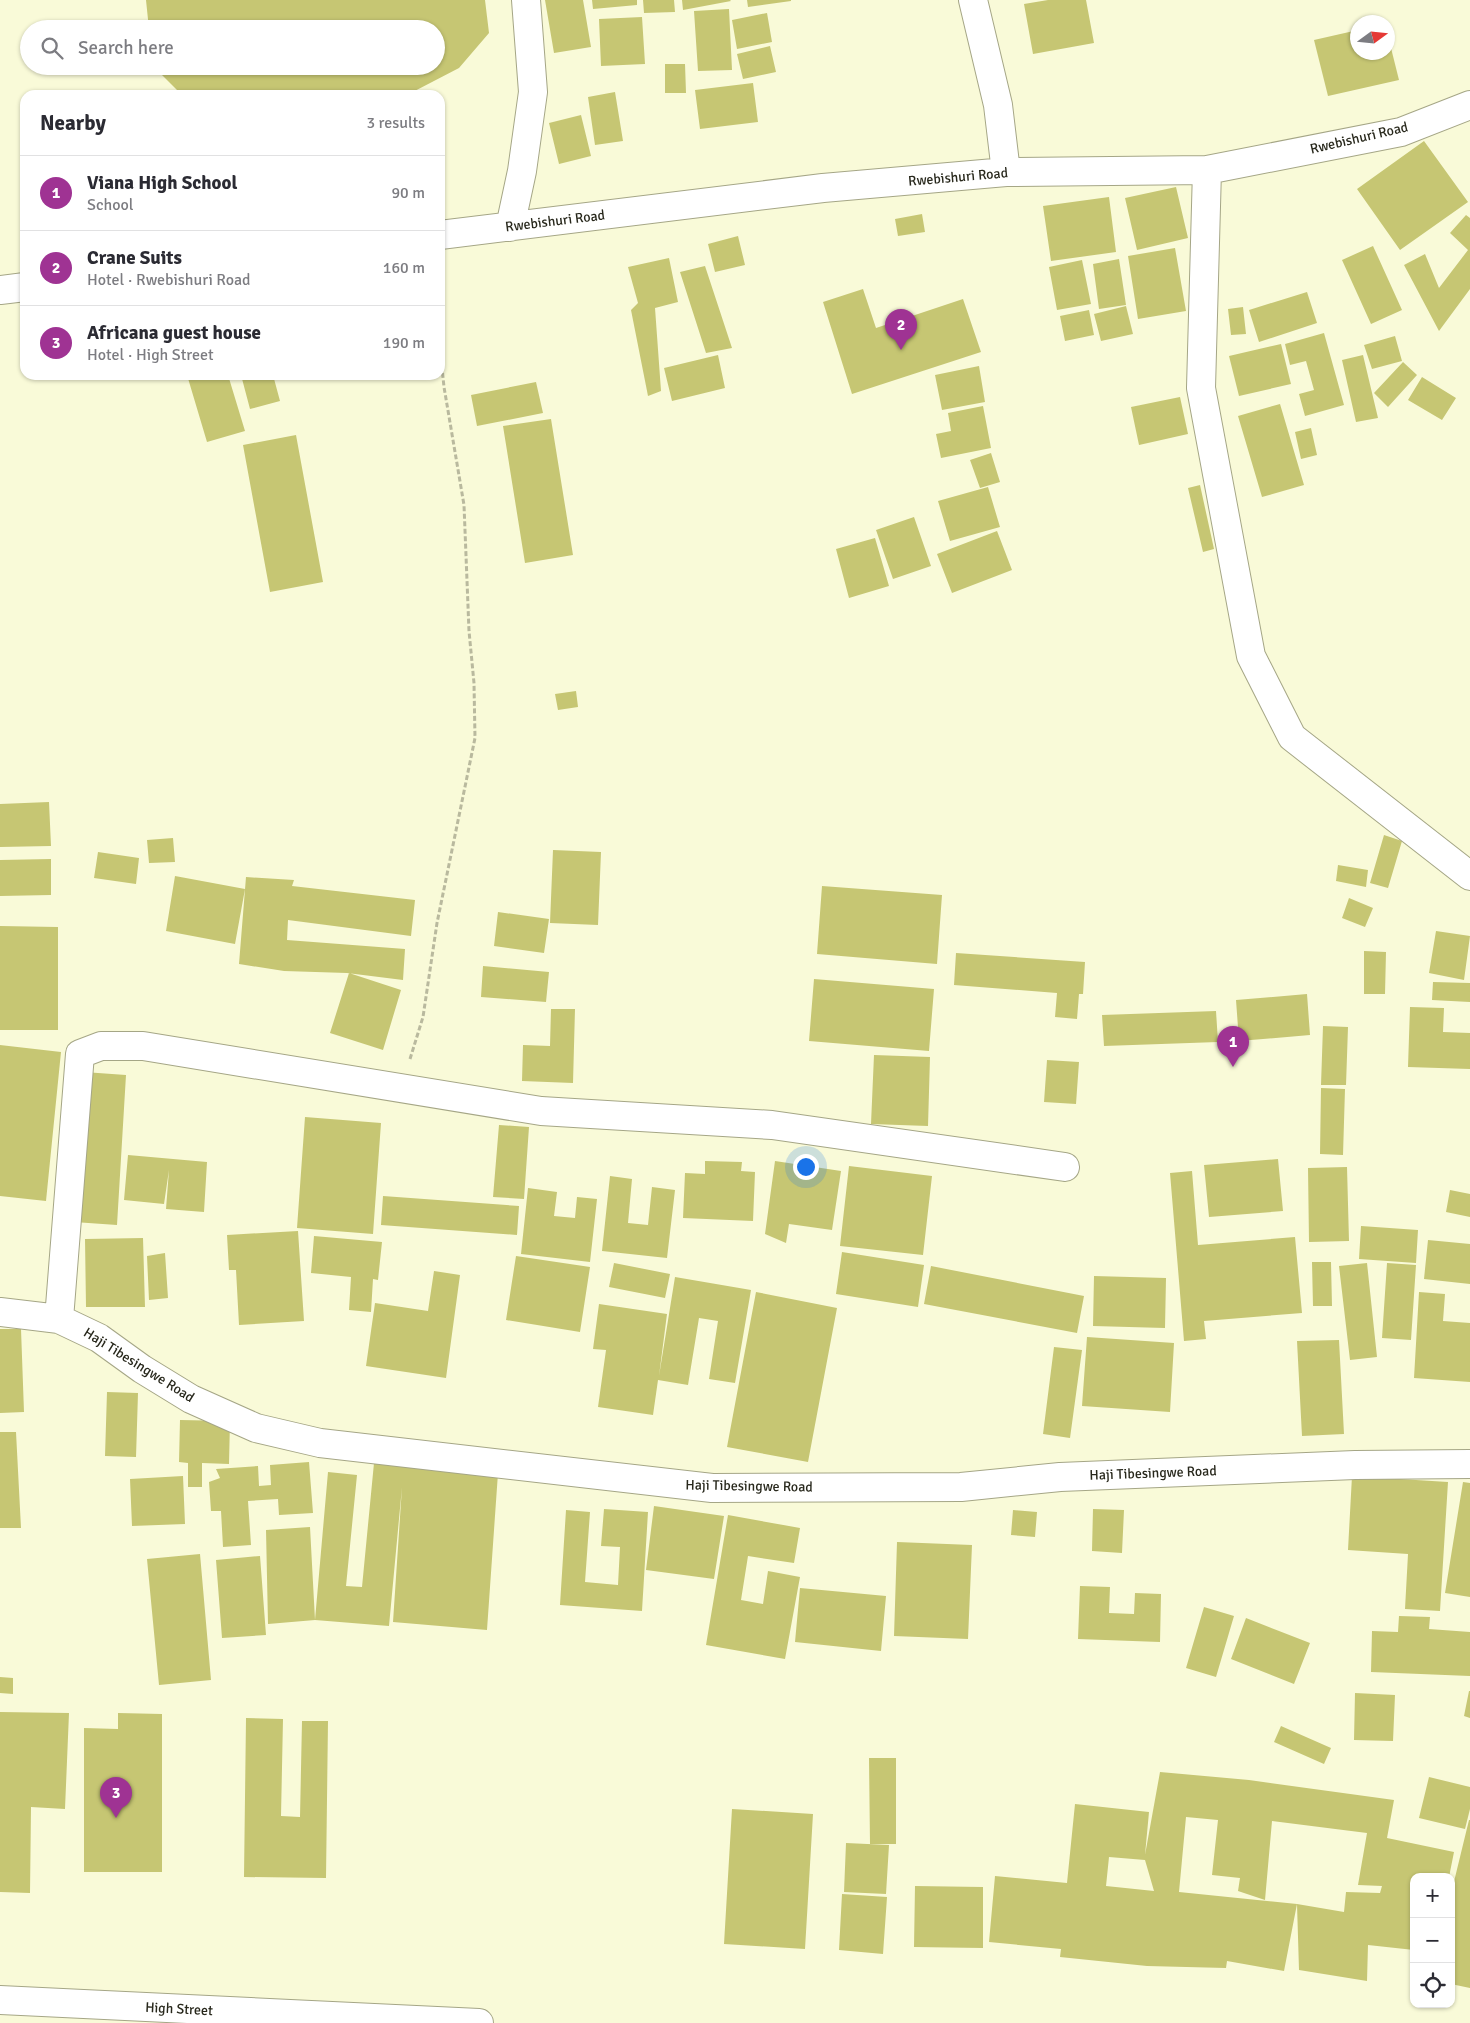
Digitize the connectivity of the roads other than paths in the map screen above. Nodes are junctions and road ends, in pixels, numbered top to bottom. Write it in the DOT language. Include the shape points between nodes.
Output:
graph roads {
  1 [pos="526,0"];
  2 [pos="973,0"];
  3 [pos="1470,105"];
  4 [pos="1207,170"];
  5 [pos="1006,172"];
  6 [pos="510,227"];
  7 [pos="445,234"];
  8 [pos="20,288"];
  9 [pos="0,290"];
  10 [pos="1470,876"];
  11 [pos="1065,1167"];
  12 [pos="0,1312"];
  13 [pos="59,1319"];
  14 [pos="1470,1464"];
  15 [pos="0,2000"];
  16 [pos="426,2022"];
  17 [pos="479,2023"];
  1 -- 6 [label="street" via="532,92 522,171"];
  2 -- 5 [label="street" via="998,105"];
  3 -- 4 [label="street, Rwebishuri Road" via="1401,132"];
  4 -- 5 [label="street, Rwebishuri Road"];
  4 -- 10 [label="street" via="1201,388 1251,656 1292,737"];
  5 -- 6 [label="street, Rwebishuri Road" via="824,188"];
  6 -- 7 [label="street, Rwebishuri Road"];
  8 -- 9 [label="street"];
  11 -- 13 [label="street" via="772,1125 541,1111 143,1046 101,1046 80,1054"];
  12 -- 13 [label="street, Haji Tibesingwe Road"];
  13 -- 14 [label="street, Haji Tibesingwe Road" via="99,1338 191,1398 256,1428 320,1443 712,1488 961,1488 1060,1477 1355,1465"];
  15 -- 16 [label="street, High Street"];
  16 -- 17 [label="street, High Street"];
}
